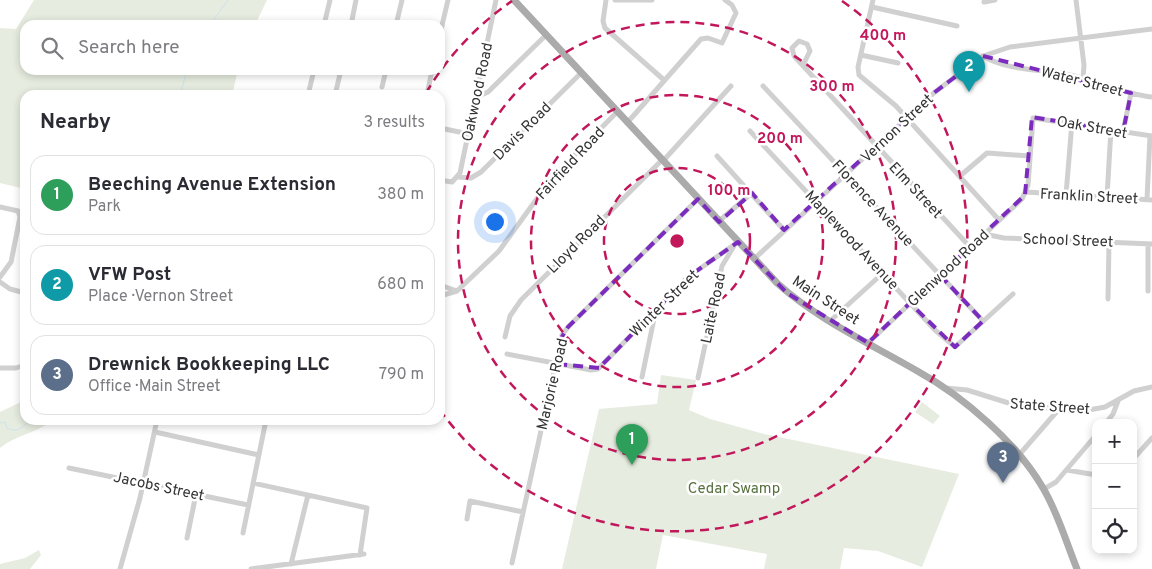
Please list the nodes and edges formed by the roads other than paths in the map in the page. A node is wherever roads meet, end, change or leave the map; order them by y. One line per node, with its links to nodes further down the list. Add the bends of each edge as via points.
1 (330, 0): 16 (street)
2 (356, 0): 17 (street)
3 (402, 0): 18 (street)
4 (448, 0): 19 (street)
5 (496, 0): 42 (street, Oakwood Road)
6 (514, 0): 22 (main road, Main Street)
7 (606, 0): 34 (street, via 605,28)
8 (615, 0): 9 (street)
9 (652, 0)
10 (725, 0): 34 (street, via 736,13 722,43 702,38)
11 (873, 0): 15 (street)
12 (995, 0): 14 (street)
13 (1076, 0): 23 (street)
14 (984, 2)
15 (872, 7): 20 (street); 24 (street)
16 (325, 20)
17 (352, 20)
18 (397, 20)
19 (443, 20)
20 (957, 26)
21 (1152, 29): 23 (street, Vernon Street)
22 (546, 35): 28 (main road, Main Street); 42 (street, via 488,92)
23 (1081, 38): 25 (street, Vernon Street, via 1003,48); 33 (street)
24 (861, 55): 26 (street); 45 (street, via 860,77 885,95)
25 (983, 56): 33 (street, Water Street); 45 (street, Vernon Street, via 955,75)
26 (898, 63)
27 (803, 65): 27 (street, Elm Street, via 810,50 800,41 792,51); 54 (street, Elm Street)
28 (581, 73): 44 (main road, Main Street); 60 (street, Davis Road, via 481,172 471,178)
29 (313, 75): 38 (street)
30 (340, 75): 39 (street)
31 (385, 75): 37 (street)
32 (431, 75): 40 (street)
33 (1083, 79): 41 (street, Water Street)
34 (664, 80): 46 (street)
35 (731, 86): 57 (street, Lloyd Road)
36 (763, 86): 58 (street, Florence Avenue)
37 (382, 87)
38 (309, 90)
39 (336, 90)
40 (428, 90)
41 (1131, 94): 43 (street, Water Street); 51 (street)
42 (477, 97): 52 (street, Oakwood Road)
43 (1152, 97)
44 (617, 112): 46 (main road, Main Street); 84 (street, Fairfield Road, via 552,178 499,250)
45 (907, 118): 54 (street, Vernon Street); 59 (street)
46 (627, 122): 57 (main road, Main Street)
47 (1072, 122): 49 (street, Oak Street); 56 (street, Oak Street, via 1033,118); 64 (street)
48 (445, 129): 52 (street)
49 (1111, 129): 51 (street, Oak Street); 65 (street)
50 (750, 131): 68 (street, Maplewood Avenue)
51 (1123, 132): 53 (street, Oak Street)
52 (469, 134): 60 (street, Oakwood Road)
53 (1151, 136): 67 (street)
54 (876, 146): 58 (street, Vernon Street); 77 (street, Elm Street)
55 (717, 156): 63 (street)
56 (1029, 156): 59 (street, via 987,153); 62 (street)
57 (662, 161): 66 (main road, Main Street); 94 (street, Lloyd Road, via 521,300 510,316)
58 (846, 174): 68 (street, Vernon Street); 80 (street, Florence Avenue)
59 (960, 176): 70 (street)
60 (458, 177): 61 (street, via 452,182)
61 (445, 181)
62 (1026, 192): 64 (street, Franklin Street); 70 (street, Glenwood Road)
63 (752, 193): 71 (street); 72 (street)
64 (1066, 195): 65 (street, Franklin Street)
65 (1107, 198): 67 (street, Franklin Street)
66 (698, 199): 71 (main road, Main Street); 97 (street, Marjorie Road, via 568,327 560,340)
67 (1150, 200)
68 (816, 202): 72 (street, Vernon Street); 79 (street, Maplewood Avenue)
69 (0, 207): 81 (street, via 19,212 20,218 11,262)
70 (999, 220): 73 (street, Glenwood Road)
71 (719, 222): 74 (main road, Main Street)
72 (784, 230): 78 (street, Vernon Street)
73 (984, 234): 75 (street, School Street, via 1004,238); 77 (street, Glenwood Road)
74 (738, 242): 78 (main road, Main Street); 91 (street, Winter Street, via 694,271); 101 (street, Laite Road, via 722,266)
75 (1109, 242): 76 (street, School Street); 89 (street)
76 (1150, 244): 85 (street)
77 (970, 247): 80 (street, Glenwood Road)
78 (754, 259): 92 (main road, Main Street, via 788,293)
79 (882, 273): 90 (street, Maplewood Avenue); 92 (street)
80 (940, 275): 90 (street, Glenwood Road); 93 (street, Florence Avenue)
81 (0, 277)
82 (0, 282): 86 (street)
83 (445, 287): 84 (street)
84 (457, 291): 88 (street, Fairfield Road)
85 (1148, 291)
86 (20, 292)
87 (1013, 294): 93 (street)
88 (445, 295)
89 (1108, 299)
90 (910, 303): 93 (street, Maplewood Avenue, via 955,347); 95 (street, Glenwood Road)
91 (656, 309): 97 (street, Winter Street, via 596,370); 100 (street)
92 (830, 321): 95 (main road, Main Street)
93 (983, 321)
94 (505, 337)
95 (868, 343): 103 (main road, Main Street)
96 (507, 354): 97 (street)
97 (556, 364): 124 (street, Marjorie Road)
98 (20, 367): 99 (street)
99 (0, 368)
100 (642, 376)
101 (698, 378)
102 (1152, 387): 104 (street, State Street, via 1140,389)
103 (944, 388): 105 (street, State Street, via 967,390 1009,404); 113 (main road, Main Street)
104 (1118, 401): 105 (street, State Street, via 1091,410); 106 (street)
105 (1060, 409): 113 (street)
106 (1109, 419)
107 (156, 425): 109 (street)
108 (265, 425): 112 (street)
109 (155, 432): 112 (street); 118 (street)
110 (1152, 438): 114 (street)
111 (1092, 440): 116 (street)
112 (259, 455): 119 (street)
113 (1019, 455): 120 (main road, Main Street)
114 (1137, 455)
115 (69, 468): 118 (street, Jacobs Street)
116 (1067, 470): 117 (street); 120 (street)
117 (1092, 474)
118 (144, 483): 121 (street, Jacobs Street); 130 (street)
119 (253, 483): 122 (street); 123 (street)
120 (1044, 490): 132 (main road, Main Street)
121 (196, 494): 123 (street, Jacobs Street); 127 (street)
122 (308, 495): 129 (street); 129 (street, via 367,508 362,554)
123 (248, 505): 126 (street)
124 (523, 512): 125 (street, via 470,501); 128 (street, Marjorie Road)
125 (467, 519)
126 (243, 533)
127 (187, 538)
128 (512, 563)
129 (291, 564): 131 (street)
130 (120, 569)
131 (251, 569)
132 (1077, 569)

